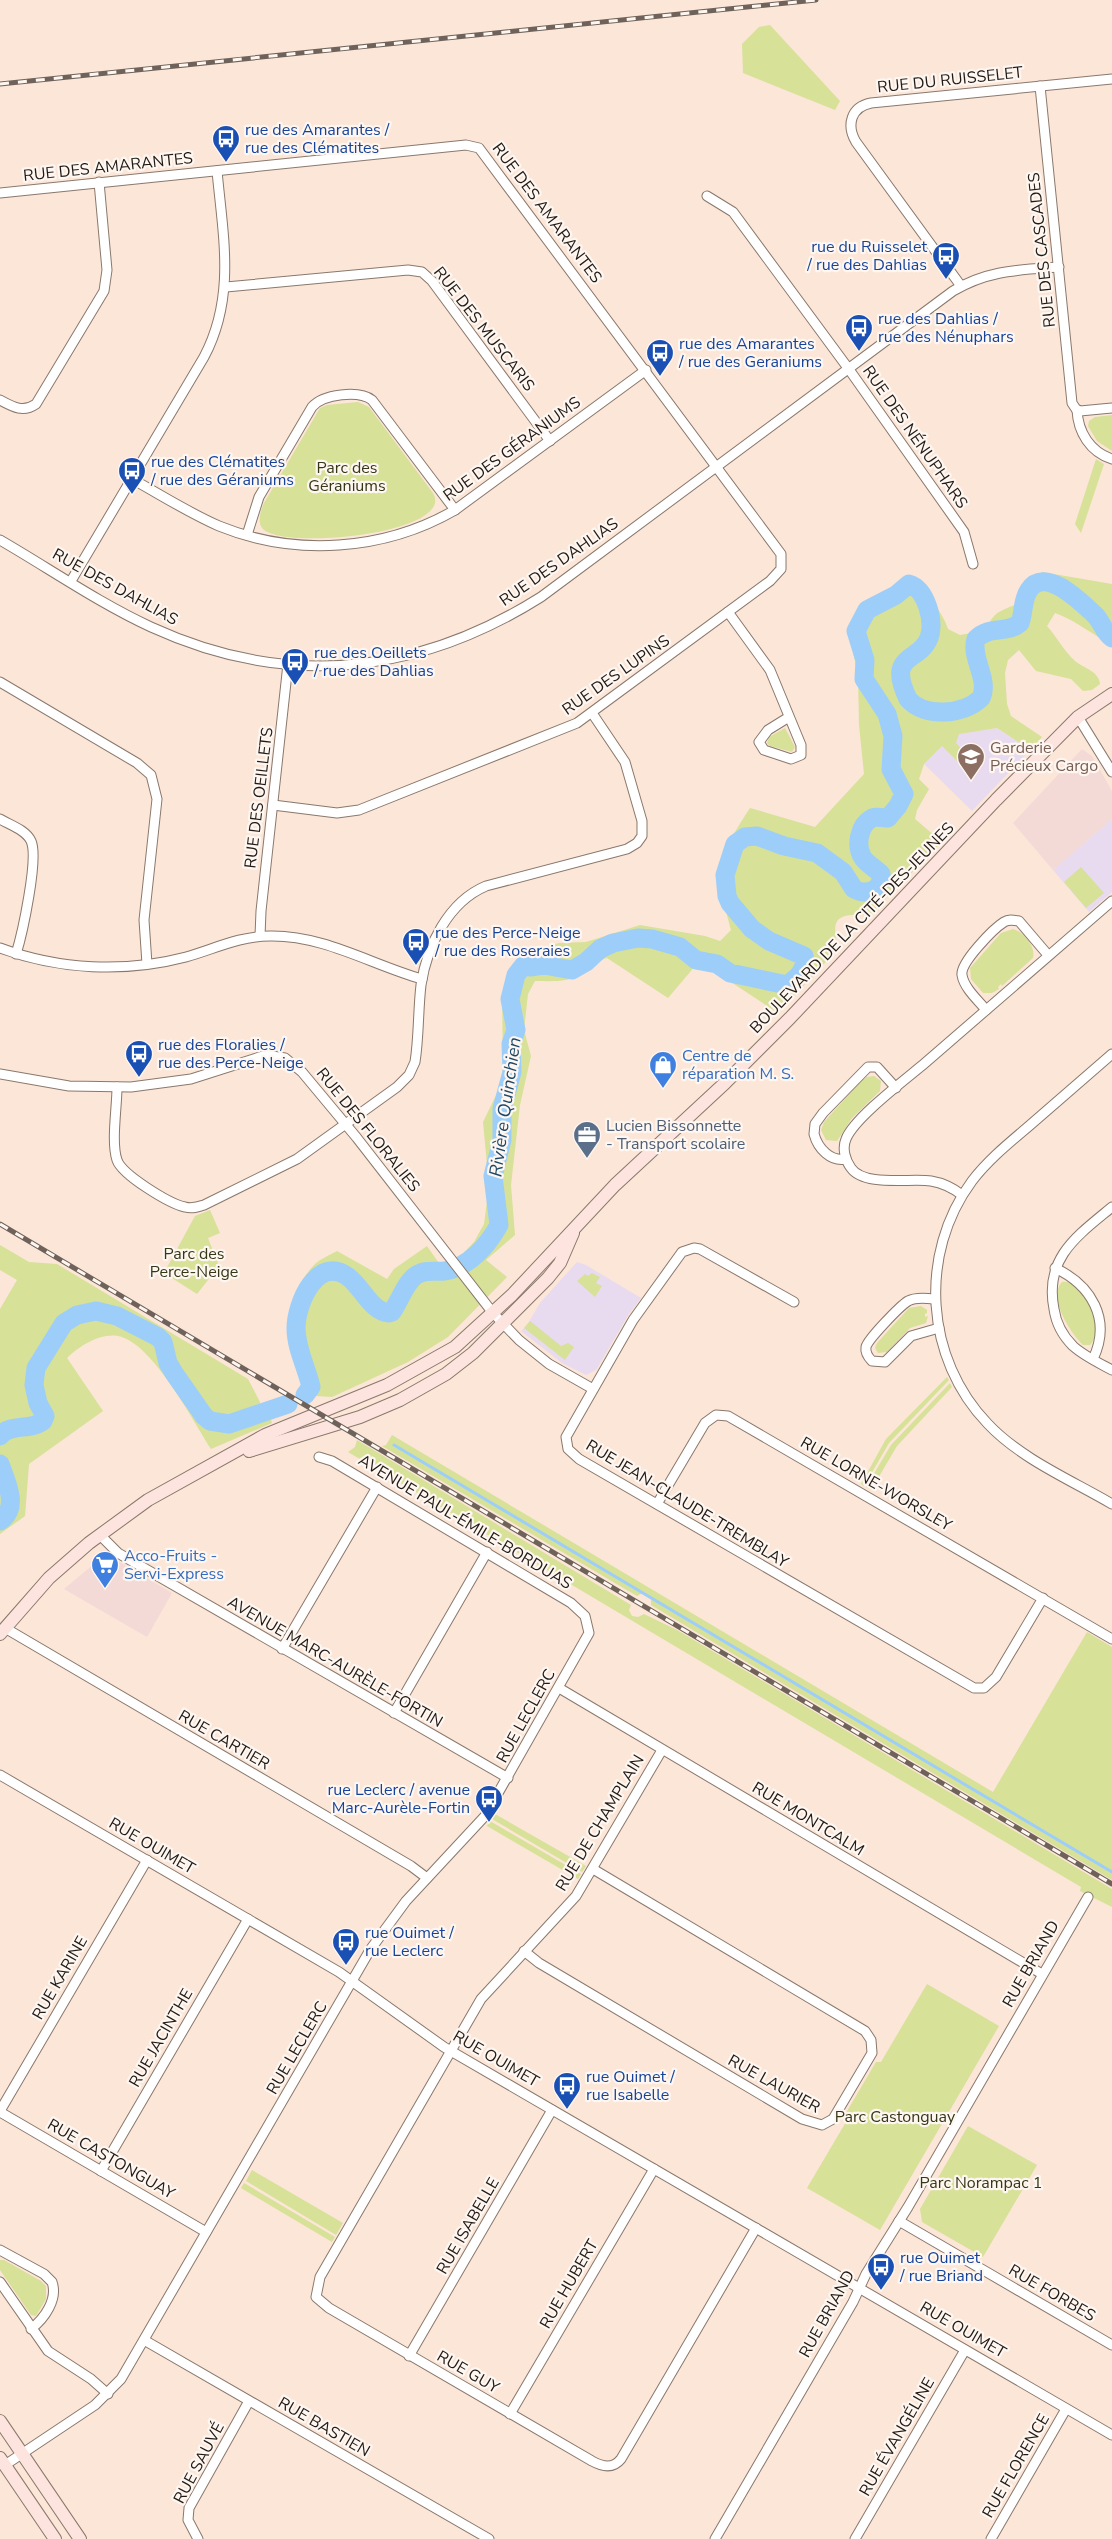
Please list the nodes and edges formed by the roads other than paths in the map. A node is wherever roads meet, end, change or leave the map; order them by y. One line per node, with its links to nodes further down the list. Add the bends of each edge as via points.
1 (1112, 79): 2 (street, RUE DU RUISSELET)
2 (1040, 86): 7 (street, RUE DES CASCADES); 8 (street, RUE DU RUISSELET, via 871,103 858,108 851,119 850,129 856,142)
3 (217, 171): 4 (street, RUE DES AMARANTES); 9 (street); 11 (street, RUE DES AMARANTES, via 466,145 479,148)
4 (99, 182): 5 (street, RUE DES AMARANTES); 12 (street, via 107,270 104,291 36,404 18,409)
5 (0, 193)
6 (707, 196): 10 (street, RUE DES NÉNUPHARS, via 733,212)
7 (1058, 267): 8 (street, RUE DES DAHLIAS, via 997,272); 14 (street, RUE DES CASCADES, via 1072,402)
8 (961, 286): 10 (street, RUE DES DAHLIAS)
9 (226, 287): 15 (street, RUE DES MUSCARIS, via 408,270 422,272 432,281); 18 (street, via 222,311 208,349)
10 (848, 368): 17 (street, RUE DES DAHLIAS); 22 (street, RUE DES NÉNUPHARS, via 964,532)
11 (646, 370): 15 (street, RUE DES GÉRANIUMS); 17 (street, RUE DES AMARANTES)
12 (0, 400)
13 (1112, 408): 14 (street)
14 (1077, 410): 16 (street, RUE DES CASCADES, via 1085,438 1095,450)
15 (550, 441): 19 (street, RUE DES GÉRANIUMS)
16 (1112, 459)
17 (717, 466): 24 (street, RUE DES LUPINS, via 782,559 776,577); 25 (street, RUE DES DAHLIAS, via 553,588 493,625 432,650 395,658 350,664)
18 (132, 479): 20 (street, RUE DES GÉRANIUMS, via 199,517); 23 (street)
19 (454, 510): 20 (street, RUE DES GÉRANIUMS, via 416,528 350,544 298,545); 20 (street, via 372,400 358,395 328,398 312,407 261,492)
20 (247, 536)
21 (0, 540): 23 (street, RUE DES DAHLIAS)
22 (974, 564)
23 (70, 581): 25 (street, RUE DES DAHLIAS, via 132,618 188,642 250,659)
24 (728, 612): 28 (street, RUE DES LUPINS); 29 (street, via 770,670)
25 (288, 664): 32 (street, RUE DES OEILLETS)
26 (0, 682): 39 (street, via 136,763 154,780 157,805 144,920)
27 (1112, 694): 30 (main road, BOULEVARD DE LA CITÉ-DES-JEUNES)
28 (592, 713): 32 (street, RUE DES LUPINS, via 560,731 359,810 337,813); 40 (street, via 628,770 643,825 640,840 627,849 547,868 477,890 461,902 442,924)
29 (790, 717): 29 (street, via 768,730 759,742 764,750 791,760 799,757 802,748)
30 (1078, 717): 31 (street); 50 (main road, BOULEVARD DE LA CITÉ-DES-JEUNES, via 790,1018 615,1185)
31 (1112, 772)
32 (273, 805): 35 (street, RUE DES OEILLETS)
33 (0, 819): 37 (street, via 24,833 33,847)
34 (1112, 901): 38 (street)
35 (260, 936): 39 (street, via 178,959); 40 (street, via 309,940)
36 (0, 948): 37 (street)
37 (16, 954): 39 (street, via 90,967)
38 (1048, 956): 41 (street); 41 (street, via 1019,921 1009,920 1001,924 962,968 965,983)
39 (147, 964)
40 (422, 979): 46 (street, via 416,1057 412,1070 397,1087)
41 (986, 1010): 45 (street)
42 (1112, 1054): 48 (street, via 994,1157)
43 (0, 1074): 44 (street, RUE DES FLORALIES, via 60,1085)
44 (117, 1087): 46 (street, RUE DES FLORALIES, via 182,1081 266,1055 278,1055 297,1066); 46 (street, via 116,1150 120,1166 171,1201 190,1208 204,1205 288,1163)
45 (896, 1088): 47 (street, via 851,1131 844,1144); 47 (street, via 877,1067 868,1067 818,1119 814,1129 817,1144 829,1156)
46 (346, 1124): 54 (street, RUE DES FLORALIES)
47 (846, 1159): 48 (street, via 855,1172 868,1178 931,1181)
48 (962, 1195): 52 (street, via 942,1244)
49 (1112, 1207): 51 (street, via 1073,1241)
50 (575, 1228): 54 (main road, BOULEVARD DE LA CITÉ-DES-JEUNES); 55 (main road, BOULEVARD DE LA CITÉ-DES-JEUNES, via 560,1264)
51 (1056, 1268): 57 (street, via 1052,1294 1057,1322 1074,1347); 57 (street, via 1082,1283 1097,1302 1102,1334)
52 (934, 1298): 56 (street); 56 (street, via 906,1302 871,1339 866,1347 867,1354 872,1361 885,1362 911,1336)
53 (794, 1302): 59 (street, RUE JEAN-CLAUDE-TREMBLAY, via 700,1248 687,1250 678,1257 633,1320)
54 (493, 1313): 55 (street, RUE DES FLORALIES); 61 (main road, BOULEVARD DE LA CITÉ-DES-JEUNES, via 455,1348 420,1369 265,1436)
55 (504, 1324): 59 (street, RUE DES FLORALIES, via 550,1364); 61 (main road, BOULEVARD DE LA CITÉ-DES-JEUNES, via 454,1368 394,1403)
56 (939, 1328): 64 (street, via 966,1398 988,1425 1018,1449)
57 (1093, 1359): 58 (street)
58 (1112, 1370)
59 (593, 1389): 63 (street, RUE JEAN-CLAUDE-TREMBLAY, via 566,1437 568,1449 579,1459)
60 (319, 1457): 62 (street, AVENUE PAUL-ÉMILE-BORDUAS, via 328,1458)
61 (209, 1466): 65 (main road, BOULEVARD DE LA CITÉ-DES-JEUNES, via 148,1500)
62 (377, 1487): 66 (street, AVENUE PAUL-ÉMILE-BORDUAS); 71 (street)
63 (657, 1504): 67 (street, RUE LORNE-WORSLEY, via 705,1423 716,1415 728,1416); 67 (street, RUE JEAN-CLAUDE-TREMBLAY, via 974,1688 984,1688 996,1677)
64 (1112, 1504)
65 (100, 1535): 69 (main road, BOULEVARD DE LA CITÉ-DES-JEUNES, via 49,1578); 71 (street, AVENUE MARC-AURÈLE-FORTIN, via 118,1553)
66 (487, 1552): 68 (street, AVENUE PAUL-ÉMILE-BORDUAS, via 571,1603 582,1611); 73 (street)
67 (1043, 1598): 70 (street, RUE LORNE-WORSLEY)
68 (588, 1622): 72 (street, RUE LECLERC, via 587,1639)
69 (2, 1631): 79 (street, RUE CARTIER)
70 (1112, 1639)
71 (282, 1649): 73 (street, AVENUE MARC-AURÈLE-FORTIN)
72 (558, 1688): 74 (street, RUE MONTCALM); 76 (street, RUE LECLERC)
73 (394, 1713): 76 (street, AVENUE MARC-AURÈLE-FORTIN)
74 (662, 1750): 78 (street, RUE DE CHAMPLAIN); 83 (street, RUE MONTCALM)
75 (0, 1776): 77 (street, RUE OUIMET)
76 (508, 1778): 79 (street, RUE LECLERC, via 482,1821)
77 (147, 1860): 81 (street, RUE OUIMET); 87 (street, RUE KARINE)
78 (593, 1869): 82 (street, RUE DE CHAMPLAIN, via 572,1901); 82 (street, RUE LAURIER, via 865,2031 871,2040 872,2053 833,2119 817,2125 802,2119 539,1964)
79 (427, 1878): 84 (street, RUE LECLERC, via 384,1929)
80 (1088, 1897): 83 (street, RUE BRIAND)
81 (248, 1919): 84 (street, RUE OUIMET); 89 (street, RUE JACINTHE)
82 (524, 1951): 85 (street, RUE DE CHAMPLAIN, via 481,1999)
83 (1042, 1974): 90 (street, RUE BRIAND)
84 (352, 1982): 85 (street, RUE OUIMET); 92 (street, RUE LECLERC)
85 (452, 2051): 86 (street, RUE OUIMET); 100 (street, RUE GUY, via 328,2262 316,2288 316,2297 322,2304)
86 (552, 2110): 88 (street, RUE OUIMET); 100 (street, RUE ISABELLE)
87 (0, 2112): 89 (street, RUE CASTONGUAY)
88 (654, 2169): 91 (street, RUE OUIMET); 104 (street, RUE HUBERT)
89 (101, 2171): 92 (street, RUE CASTONGUAY)
90 (899, 2222): 95 (street, RUE BRIAND); 98 (street, RUE FORBES)
91 (756, 2228): 95 (street, RUE OUIMET); 104 (street, RUE GUY, via 618,2463 598,2464)
92 (206, 2232): 97 (street, RUE LECLERC)
93 (0, 2250): 96 (street, via 44,2274 52,2282 53,2300)
94 (0, 2282): 96 (street)
95 (860, 2288): 99 (street, RUE OUIMET); 113 (street, RUE BRIAND)
96 (31, 2329): 101 (street, via 49,2352)
97 (144, 2340): 101 (street, RUE LECLERC); 102 (street, RUE BASTIEN)
98 (1112, 2345)
99 (965, 2350): 103 (street, RUE OUIMET); 114 (street, RUE ÉVANGÉLINE)
100 (409, 2356): 104 (street, RUE GUY)
101 (108, 2394): 107 (street, RUE LECLERC)
102 (249, 2401): 111 (street, RUE SAUVÉ, via 188,2512 189,2524); 112 (street, RUE BASTIEN)
103 (1066, 2409): 106 (street, RUE OUIMET); 115 (street, RUE FLORENCE)
104 (510, 2414)
105 (0, 2421): 107 (main road)
106 (1112, 2435)
107 (22, 2453): 108 (street, RUE LECLERC); 110 (main road)
108 (2, 2461): 109 (main road)
109 (54, 2539)
110 (80, 2539)
111 (198, 2539)
112 (490, 2539)
113 (715, 2539)
114 (854, 2539)
115 (990, 2539)

